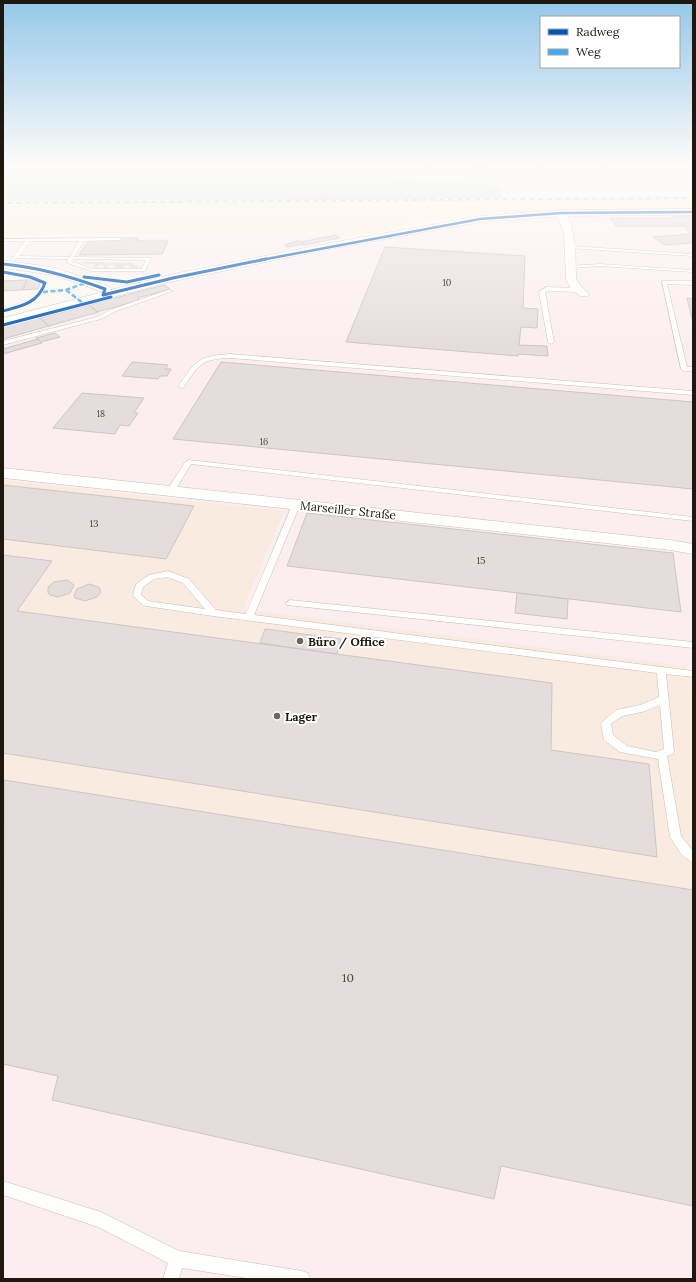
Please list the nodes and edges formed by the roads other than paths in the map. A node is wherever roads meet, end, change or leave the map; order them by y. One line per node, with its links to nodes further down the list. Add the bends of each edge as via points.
1 (448, 225): 17 (street)
2 (566, 225): 7 (street)
3 (119, 239): 6 (lane)
4 (3, 240): 5 (lane)
5 (29, 240): 6 (lane); 10 (lane)
6 (80, 240): 9 (lane, via 82,242)
7 (570, 247): 8 (lane); 11 (street)
8 (693, 255)
9 (71, 258): 9 (lane, via 126,258 149,258 144,270 92,270 69,262); 10 (lane)
10 (7, 264): 13 (street); 17 (street, via 56,272)
11 (570, 267): 12 (lane, via 600,265); 16 (street, via 571,279)
12 (693, 271)
13 (49, 277): 17 (street); 18 (street, via 56,286 56,291)
14 (693, 283): 23 (lane, via 664,282 684,369)
15 (170, 291): 22 (lane, via 99,318)
16 (582, 292): 21 (lane, via 546,289 542,292)
17 (99, 293): 18 (street); 20 (street)
18 (41, 305): 19 (street)
19 (3, 315)
20 (3, 322)
21 (552, 342)
22 (3, 343)
23 (693, 369)
24 (181, 387): 25 (lane, via 196,364 202,360 207,357 230,356)
25 (693, 393)
26 (3, 473): 27 (street, Marseiller Straße)
27 (170, 492): 28 (street, Marseiller Straße); 29 (lane, via 189,462)
28 (296, 505): 30 (street, Marseiller Straße); 33 (lane)
29 (693, 519)
30 (693, 549)
31 (290, 603): 34 (lane)
32 (213, 613): 32 (lane, via 146,603 137,596 139,586 152,577 168,574 186,581); 33 (lane)
33 (249, 617): 35 (lane)
34 (693, 645)
35 (661, 670): 36 (lane); 37 (lane)
36 (693, 674)
37 (664, 699): 38 (lane, via 669,751); 38 (lane, via 642,708 619,713 606,723 608,737 624,749 656,756)
38 (662, 754): 39 (lane, via 676,837)
39 (693, 858)
40 (3, 1188): 41 (lane, via 101,1220)
41 (177, 1259): 42 (lane); 43 (lane)
42 (171, 1279)
43 (302, 1279)

